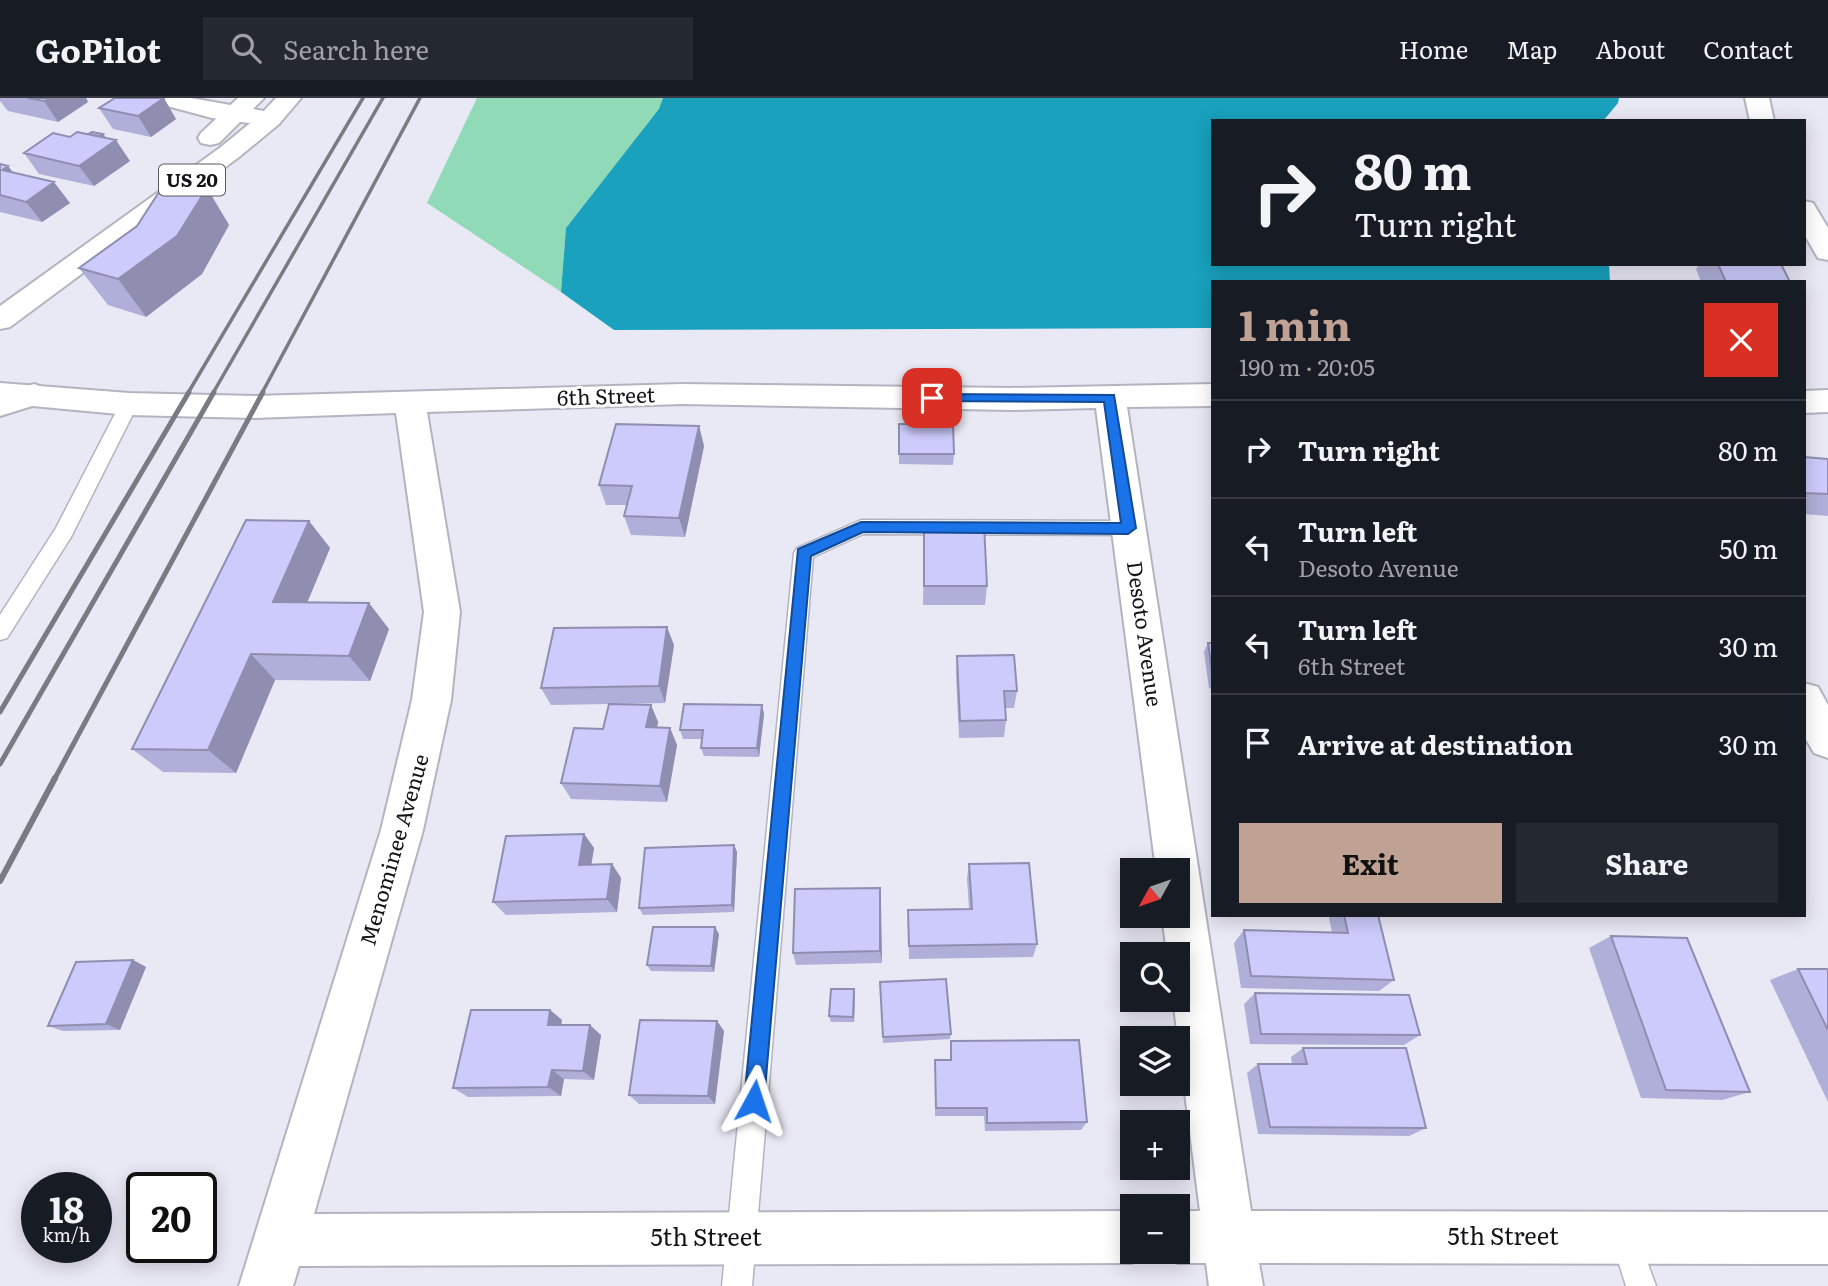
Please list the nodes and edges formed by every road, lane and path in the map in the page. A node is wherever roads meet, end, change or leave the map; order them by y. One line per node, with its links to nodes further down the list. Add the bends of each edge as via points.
1 (164, 98): 4 (main road, via 212,111)
2 (289, 98): 5 (main road, US 20)
3 (1757, 98): 6 (main road)
4 (244, 106): 5 (main road); 9 (main road, US 20, via 201,145)
5 (270, 119): 10 (main road, US 20)
6 (1762, 119)
7 (1806, 213): 8 (main road)
8 (1828, 252)
9 (0, 293)
10 (0, 320)
11 (0, 393): 12 (main road, 6th Street)
12 (34, 395): 18 (main road, 6th Street); 19 (main road)
13 (1211, 395): 14 (main road, 6th Street)
14 (1110, 398): 16 (main road, 6th Street, via 682,394); 20 (main road, Desoto Avenue)
15 (1828, 401): 17 (main road)
16 (410, 402): 18 (main road, 6th Street, via 320,407); 32 (main road, Menominee Avenue, via 442,612 426,740)
17 (1806, 402)
18 (129, 404): 21 (lane, via 64,532)
19 (0, 405)
20 (1128, 528): 24 (main road, Desoto Avenue); 31 (lane, via 861,527 804,552)
21 (0, 632)
22 (1806, 702): 23 (main road)
23 (1828, 741)
24 (1176, 858)
25 (1186, 928): 30 (main road, Desoto Avenue)
26 (1120, 1238): 31 (main road, 5th Street)
27 (1625, 1238): 28 (main road, 5th Street); 30 (main road, 5th Street); 33 (lane)
28 (1828, 1238)
29 (1190, 1242): 30 (main road, 5th Street)
30 (1233, 1261)
31 (739, 1262): 32 (main road, 5th Street)
32 (273, 1263)
33 (1641, 1286)

